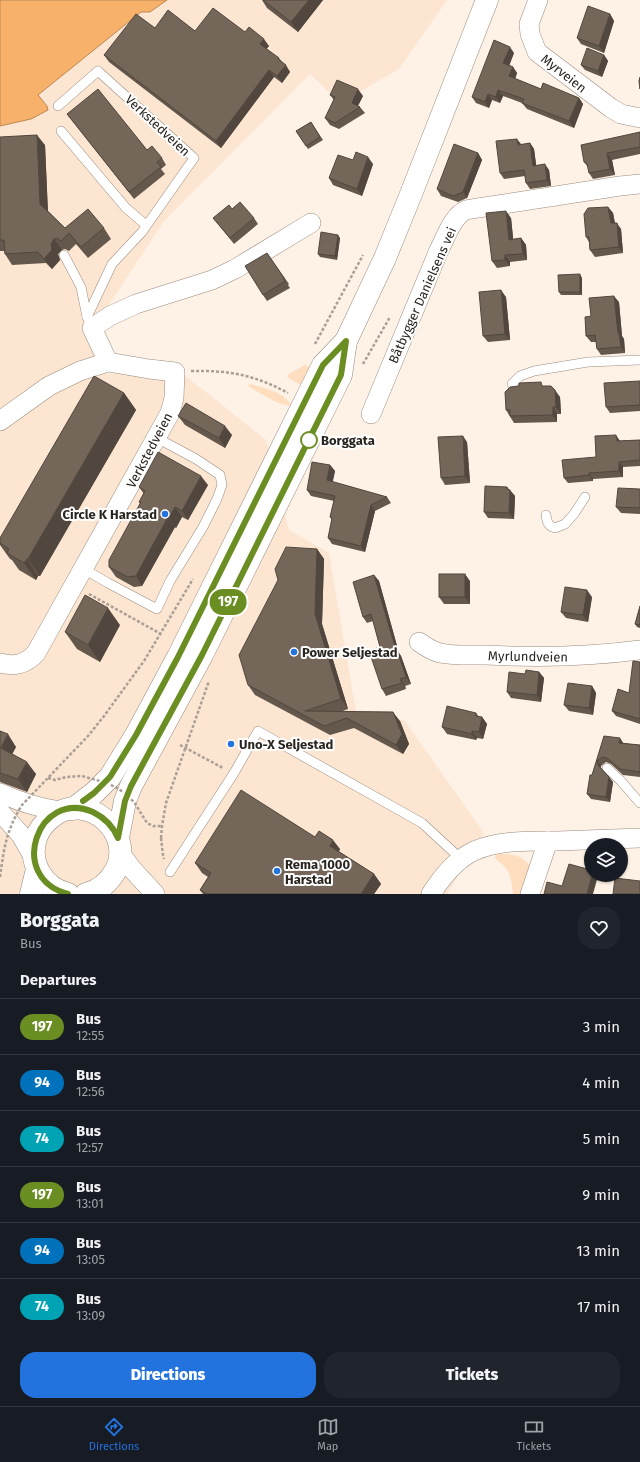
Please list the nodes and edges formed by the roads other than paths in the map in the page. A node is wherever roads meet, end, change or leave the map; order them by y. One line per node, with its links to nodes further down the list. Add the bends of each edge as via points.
1 (487, 0): 11 (highway, via 385,258)
2 (538, 0): 4 (street, Myrveien, via 529,24 537,52 611,108 621,114)
3 (58, 106): 8 (lane, Verkstedveien, via 98,71 194,158)
4 (640, 118)
5 (61, 131): 8 (lane, via 126,208)
6 (640, 184): 15 (street, Båtbygger Danielsens vei, via 465,210 452,224 440,250)
7 (312, 223): 10 (street, via 212,280 136,304)
8 (146, 225): 10 (lane, Verkstedveien, via 112,264)
9 (64, 256): 10 (lane, via 81,287)
10 (89, 323): 13 (street)
11 (346, 341): 27 (highway, via 323,365 178,657 126,753 110,777 94,793); 31 (highway, via 341,375 202,655 131,786 125,801)
12 (640, 360): 14 (lane, via 588,362 534,371 520,376)
13 (108, 362): 16 (street, via 80,371 49,386); 17 (street, Verkstedveien, via 175,372 174,398 170,413)
14 (512, 384)
15 (371, 414)
16 (0, 421)
17 (157, 438): 20 (street, Verkstedveien); 20 (lane, via 196,458 220,475 222,485 203,527 170,581 158,608)
18 (585, 498): 19 (lane, via 565,524 555,528 550,526)
19 (546, 514)
20 (84, 569): 23 (street, Verkstedveien, via 36,653 25,663)
21 (419, 642): 22 (street, Myrlundveien, via 428,649 441,653 517,657 558,657)
22 (640, 650)
23 (0, 663)
24 (607, 768): 26 (lane)
25 (0, 793): 27 (street, via 38,808)
26 (640, 803)
27 (67, 810): 31 (highway, via 88,810 100,815 110,824); 33 (highway, via 47,820 41,827 35,842)
28 (0, 812): 33 (street, via 21,835)
29 (640, 838): 30 (street)
30 (548, 841): 32 (street, via 505,843 473,851); 40 (street)
31 (119, 845): 37 (highway, via 117,868 109,881); 38 (street, via 132,869)
32 (461, 859): 34 (lane, via 422,823 258,731); 39 (street, via 450,868)
33 (36, 863): 35 (highway); 36 (highway, via 46,883 59,892)
34 (170, 872)
35 (30, 894)
36 (68, 894)
37 (92, 894)
38 (155, 894)
39 (431, 894)
40 (530, 894)

